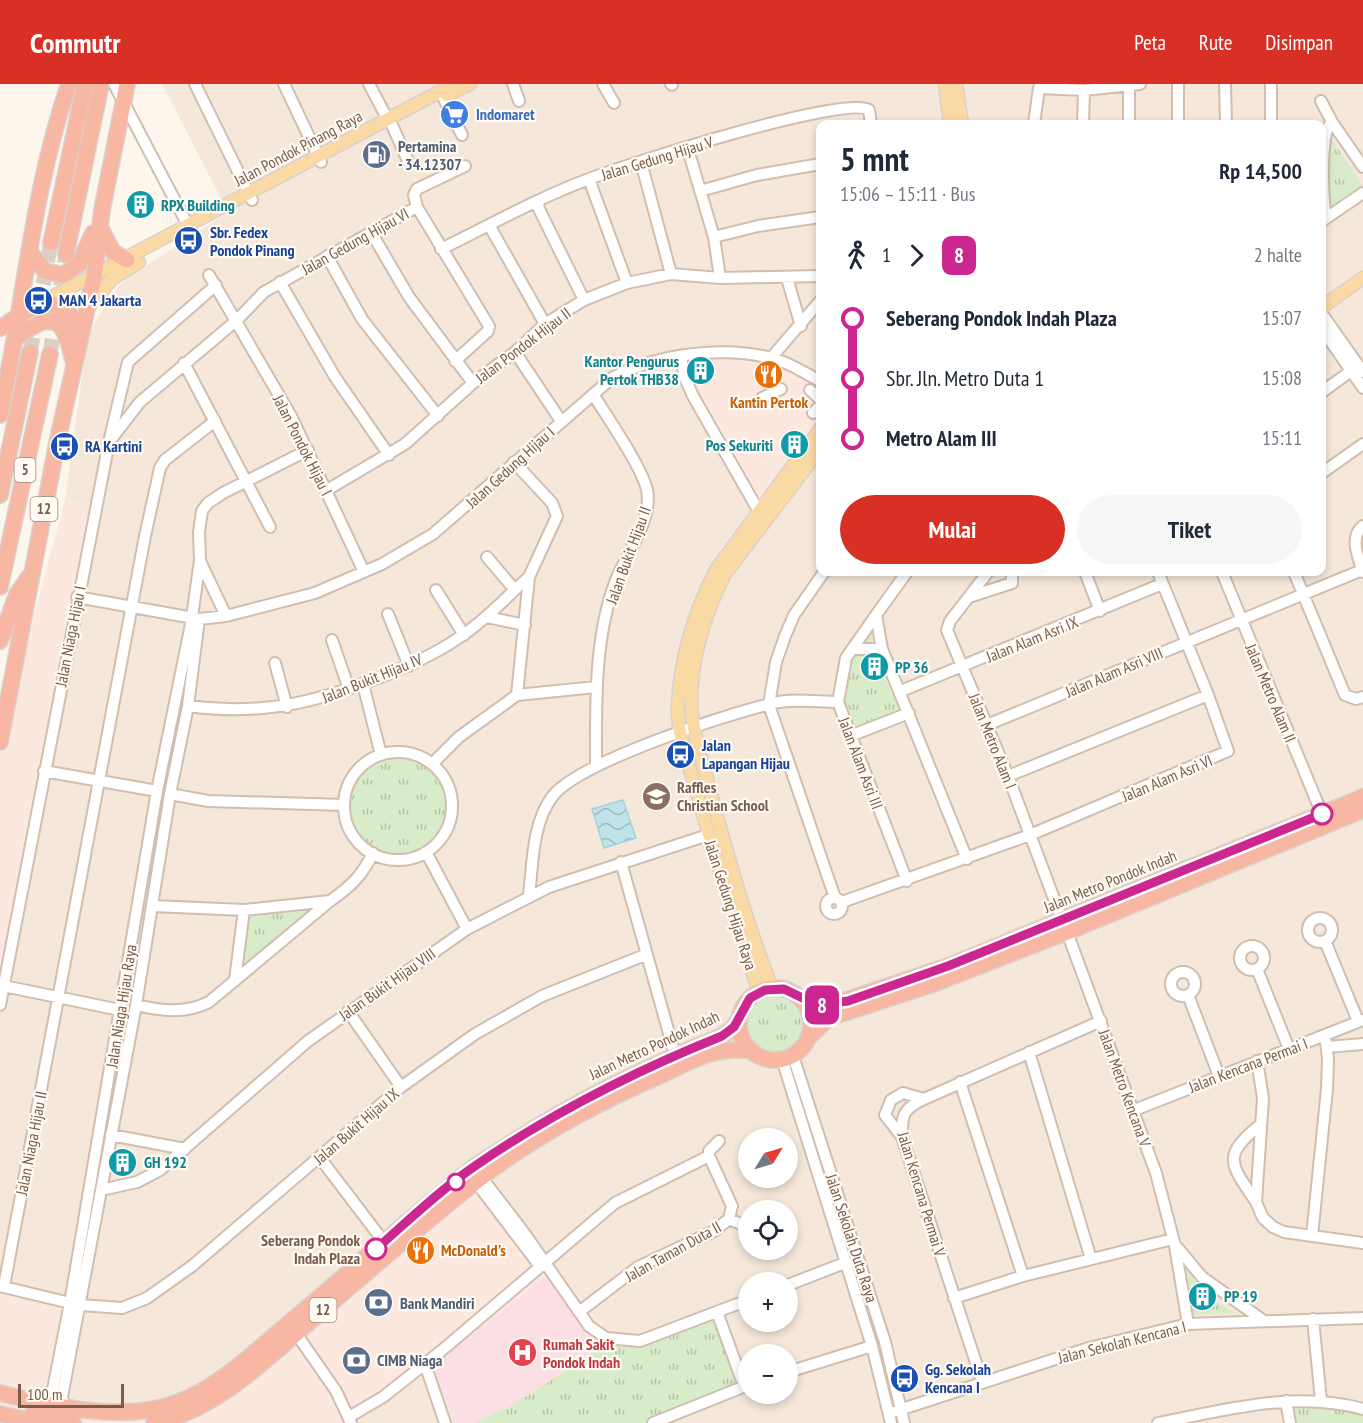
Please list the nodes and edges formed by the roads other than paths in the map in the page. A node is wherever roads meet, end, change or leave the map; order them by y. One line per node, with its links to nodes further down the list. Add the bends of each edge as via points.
1 (69, 84): 59 (highway, via 42,177)
2 (85, 84): 57 (highway)
3 (101, 84): 60 (highway)
4 (195, 84): 45 (street)
5 (284, 84): 36 (street)
6 (369, 84): 31 (street)
7 (470, 84): 16 (main road, Jalan Pondok Pinang Raya)
8 (513, 84): 19 (street)
9 (603, 84): 21 (street)
10 (1140, 84): 14 (street)
11 (1178, 84): 28 (street)
12 (1225, 84): 29 (street)
13 (1271, 84): 30 (street)
14 (1128, 86): 17 (street); 27 (street)
15 (951, 88): 23 (main road); 24 (main road)
16 (449, 89): 31 (main road, Jalan Pondok Pinang Raya); 34 (street)
17 (1084, 90): 25 (street, via 1039,88); 26 (street)
18 (121, 91): 48 (highway); 53 (street)
19 (519, 101)
20 (1321, 101): 32 (street)
21 (614, 103)
22 (870, 120): 35 (street, Jalan Gedung Hijau V, via 869,110 863,107 830,110)
23 (950, 120)
24 (961, 120)
25 (1035, 120)
26 (1083, 120)
27 (1129, 120)
28 (1178, 120)
29 (1226, 120)
30 (1271, 120)
31 (390, 122): 36 (main road, Jalan Pondok Pinang Raya); 37 (street)
32 (1332, 123): 33 (street); 41 (street)
33 (1326, 128)
34 (462, 135)
35 (692, 146): 38 (street, Jalan Gedung Hijau V); 43 (street, via 689,153)
36 (320, 160): 45 (main road, Jalan Pondok Pinang Raya)
37 (408, 161)
38 (641, 162): 42 (street, Jalan Gedung Hijau V); 63 (street)
39 (816, 165): 43 (street)
40 (465, 166): 47 (street, Jalan Gedung Hijau VI, via 417,189)
41 (1363, 167)
42 (589, 179): 46 (street, Jalan Gedung Hijau V); 70 (street)
43 (700, 191): 55 (street)
44 (1363, 193): 50 (street)
45 (251, 197): 53 (main road, Jalan Pondok Pinang Raya)
46 (539, 201): 51 (street, Jalan Gedung Hijau V); 71 (street, via 538,207)
47 (417, 207): 54 (street, Jalan Gedung Hijau VI); 58 (street)
48 (102, 210): 52 (highway); 59 (highway, via 84,256 68,274 57,276 45,271)
49 (816, 218): 55 (street)
50 (1326, 219)
51 (489, 225): 58 (street, Jalan Gedung Hijau V); 79 (street)
52 (100, 227): 62 (highway, via 113,252); 65 (highway)
53 (190, 230): 56 (main road, Jalan Pondok Pinang Raya)
54 (371, 232): 61 (street, Jalan Gedung Hijau VI); 90 (street, via 403,288)
55 (714, 237): 66 (street)
56 (170, 241): 62 (main road, Jalan Pondok Pinang Raya); 75 (main road, Jalan Pondok Pinang Raya, via 112,279)
57 (51, 243)
58 (441, 249): 90 (street, via 488,324 488,331)
59 (29, 251): 76 (highway)
60 (66, 254)
61 (327, 256): 69 (street, Jalan Gedung Hijau VI); 104 (street, via 362,319)
62 (127, 260): 65 (main road, Jalan Pondok Pinang Raya)
63 (671, 274): 66 (street, Jalan Pondok Hijau II); 70 (street, Jalan Pondok Hijau II)
64 (816, 276): 67 (street, Jalan Pondok Hijau II)
65 (94, 277): 73 (main road, Jalan Pondok Pinang Raya); 75 (highway, 12)
66 (720, 278): 67 (street, Jalan Pondok Hijau II)
67 (787, 278): 80 (street)
68 (1363, 278): 72 (main road)
69 (280, 282): 77 (street, Jalan Gedung Hijau VI, via 256,299); 112 (street, via 335,377)
70 (627, 283): 71 (street, Jalan Pondok Hijau II)
71 (584, 300): 79 (street, Jalan Pondok Hijau II)
72 (1326, 304)
73 (35, 306): 76 (highway, Jalan Pondok Pinang Raya); 84 (highway, via 57,306 69,313 77,325)
74 (816, 306): 80 (street)
75 (87, 308): 84 (highway, 12)
76 (19, 317): 81 (highway, Jalan Pondok Pinang Raya); 83 (highway)
77 (237, 320): 92 (street, Jalan Niaga Hijau I); 108 (street, Jalan Pondok Hijau I, via 212,280 132,356 124,373); 110 (street, Jalan Pondok Hijau I)
78 (1326, 320): 93 (street)
79 (545, 324): 86 (street, Jalan Pondok Hijau II)
80 (801, 326): 89 (street)
81 (0, 328)
82 (1326, 333): 93 (street)
83 (17, 337): 91 (highway, via 41,321 60,324); 103 (highway)
84 (79, 340): 91 (highway, 12)
85 (30, 352): 117 (highway, 5)
86 (515, 352): 95 (street, Jalan Pondok Hijau II); 106 (street)
87 (50, 354): 136 (highway, 5)
88 (681, 357): 89 (street, Jalan Gedung Hijau I, via 728,353); 100 (street, Jalan Gedung Hijau I, via 628,370); 118 (street, via 693,396)
89 (771, 358): 94 (street, Jalan Gedung Hijau I)
90 (455, 361): 95 (street)
91 (74, 362): 125 (highway, 12)
92 (184, 363): 105 (street); 108 (street, Jalan Niaga Hijau I, via 140,402)
93 (1359, 368): 97 (street); 98 (street)
94 (816, 379)
95 (472, 383): 104 (street, Jalan Pondok Hijau II)
96 (781, 388): 102 (street)
97 (1363, 388)
98 (1326, 389)
99 (810, 390): 101 (street)
100 (593, 394): 106 (street, Jalan Gedung Hijau I); 161 (street, Jalan Bukit Hijau II, via 641,476 648,498 646,514 611,598)
101 (816, 395)
102 (762, 398)
103 (0, 415)
104 (438, 416): 112 (street, Jalan Pondok Hijau II)
105 (215, 421): 115 (street); 142 (street, Jalan Niaga Hijau II, via 171,453 160,468)
106 (561, 421): 113 (street, Jalan Gedung Hijau I)
107 (816, 434): 118 (main road, Jalan Gedung Hijau Raya)
108 (109, 442): 141 (street, Jalan Niaga Hijau I)
109 (1363, 444): 114 (street)
110 (308, 450): 115 (street); 116 (street, Jalan Pondok Hijau I)
111 (816, 454): 173 (main road, Jalan Gedung Hijau Raya, via 725,574 713,597 693,679)
112 (389, 455): 116 (street, Jalan Pondok Hijau II)
113 (514, 462): 124 (street, Jalan Gedung Hijau I, via 433,534); 134 (street, via 552,503 557,516)
114 (1326, 470)
115 (247, 479): 120 (street); 122 (street, via 204,507 199,532)
116 (327, 490): 124 (street, Jalan Pondok Hijau I)
117 (0, 495)
118 (758, 510): 174 (main road, Jalan Gedung Hijau Raya, via 704,594 681,682)
119 (1363, 526): 123 (street, via 1354,540)
120 (270, 527)
121 (487, 557): 138 (street)
122 (200, 560): 144 (street); 147 (street)
123 (1363, 571): 139 (street, Jalan Alam Asri VIII)
124 (364, 572): 147 (street, Jalan Gedung Hijau I, via 315,593)
125 (31, 575): 153 (highway, via 17,594); 176 (highway, 12)
126 (821, 576): 168 (street, via 794,615 785,636)
127 (904, 576): 146 (street, Jalan Alam Asri III)
128 (985, 576): 140 (street, Jalan Metro Alam I)
129 (1012, 576): 140 (street, via 1012,583)
130 (1087, 576): 143 (street)
131 (1159, 576): 135 (street, Jalan Alam Asri VI)
132 (1224, 576): 149 (street, Jalan Metro Alam II)
133 (1296, 576): 139 (street)
134 (529, 577): 138 (street, Jalan Bukit Hijau IV); 150 (street)
135 (1162, 584): 143 (street, Jalan Alam Asri IX); 154 (street, Jalan Alam Asri VI)
136 (0, 587)
137 (436, 590): 151 (street)
138 (514, 590): 148 (street, Jalan Bukit Hijau IV)
139 (1303, 595): 149 (street, Jalan Alam Asri VIII); 166 (street, via 1345,695)
140 (972, 596): 159 (street, Jalan Metro Alam I, via 948,626)
141 (77, 597): 142 (street, Jalan Gedung Hijau I); 182 (street, Jalan Niaga Hijau I)
142 (132, 607): 144 (street, Jalan Gedung Hijau I); 184 (street, Jalan Niaga Hijau II)
143 (1100, 611): 159 (street, Jalan Alam Asri IX)
144 (195, 614): 147 (street, Jalan Gedung Hijau I); 169 (street, Jalan Niaga Hijau Raya, via 195,655); 177 (street, Jalan Niaga Hijau Raya)
145 (388, 614): 158 (street)
146 (876, 615): 155 (street, Jalan Alam Asri III); 156 (street)
147 (226, 616)
148 (487, 617): 150 (street); 151 (street, Jalan Bukit Hijau IV)
149 (1241, 621): 154 (street, Jalan Alam Asri VIII); 190 (street, Jalan Metro Alam II)
150 (525, 625): 164 (street)
151 (464, 635): 158 (street, Jalan Bukit Hijau IV)
152 (332, 640): 162 (street)
153 (0, 641)
154 (1186, 642): 165 (street, Jalan Alam Asri VI); 172 (street, Jalan Alam Asri VIII)
155 (852, 649): 156 (street); 167 (street, Jalan Alam Asri III, via 842,672)
156 (882, 649): 163 (street)
157 (275, 663): 170 (street)
158 (409, 666): 160 (street, Jalan Bukit Hijau IV)
159 (962, 668): 163 (street, Jalan Alam Asri IX); 172 (street, Jalan Metro Alam I)
160 (363, 684): 162 (street, Jalan Bukit Hijau IV); 179 (street)
161 (596, 687): 164 (street); 181 (street, Jalan Bukit Hijau II)
162 (349, 689): 170 (street, Jalan Bukit Hijau IV)
163 (901, 691): 171 (street)
164 (517, 695): 180 (street, via 459,736)
165 (1208, 695): 183 (street); 192 (street, Jalan Alam Asri VI, via 1228,748 1225,754)
166 (1363, 697)
167 (838, 702): 168 (street); 175 (street, Jalan Alam Asri III)
168 (768, 705): 173 (street); 197 (street, Jalan Alam Asri VI, via 839,900)
169 (188, 706): 170 (street, Jalan Bukit Hijau IV, via 231,711); 178 (street, Jalan Niaga Hijau Raya)
170 (287, 707)
171 (909, 713): 175 (street); 195 (street)
172 (987, 725): 183 (street, Jalan Metro Alam I)
173 (694, 729): 174 (street); 207 (main road, Jalan Gedung Hijau Raya)
174 (680, 734): 181 (street); 191 (main road, Jalan Gedung Hijau Raya)
175 (850, 736): 197 (street, Jalan Alam Asri III)
176 (0, 742)
177 (165, 749): 178 (street); 185 (street, Jalan Niaga Hijau Raya)
178 (178, 752): 186 (street, Jalan Niaga Hijau Raya)
179 (381, 754): 180 (street, via 402,752); 188 (street, via 354,774)
180 (432, 764): 193 (street, via 448,784 452,810 444,834)
181 (596, 765): 198 (street, via 563,785 550,800 536,837)
182 (44, 771): 184 (street); 209 (street, Jalan Niaga Hijau I)
183 (1008, 776): 192 (street, Jalan Metro Alam I)
184 (100, 780): 185 (street); 212 (street, Jalan Niaga Hijau II)
185 (157, 791): 216 (street, Jalan Niaga Hijau Raya)
186 (170, 794): 188 (street, via 208,801); 200 (street, Jalan Niaga Hijau Raya)
187 (1363, 797): 190 (highway, Jalan Metro Pondok Indah)
188 (344, 805): 194 (street, via 355,838)
189 (1363, 810): 202 (highway, Jalan Metro Pondok Indah)
190 (1322, 814): 202 (highway, Jalan Metro Pondok Indah)
191 (708, 835): 196 (street, Jalan Bukit Hijau VIII); 207 (main road, Jalan Gedung Hijau Raya)
192 (1030, 835): 195 (street, Jalan Alam Asri VI); 202 (street, Jalan Metro Alam I)
193 (426, 852): 194 (street, via 399,860); 203 (street)
194 (373, 853): 199 (street, via 364,873)
195 (967, 859): 197 (street, Jalan Alam Asri VI)
196 (621, 862): 198 (street, Jalan Bukit Hijau VIII); 205 (street)
197 (906, 881)
198 (529, 895): 203 (street, Jalan Bukit Hijau VIII)
199 (330, 901): 201 (street); 208 (street)
200 (153, 906): 201 (street); 215 (street, Jalan Niaga Hijau Raya)
201 (244, 910): 208 (street)
202 (1064, 926): 213 (highway, Jalan Metro Pondok Indah, via 848,1001 817,1005); 219 (street, Jalan Metro Kencana V); 222 (highway, Jalan Metro Pondok Indah, via 933,984 829,1018)
203 (467, 929): 217 (street, Jalan Bukit Hijau VIII)
204 (1325, 941): 220 (street)
205 (645, 955): 228 (street); 236 (street, Jalan Bukit Hijau IX, via 542,996 498,1020)
206 (1257, 969): 225 (street)
207 (760, 974): 210 (main road, Jalan Gedung Hijau Raya)
208 (235, 980): 215 (street, via 209,1002 188,1011)
209 (4, 986): 212 (street); 214 (street, Jalan Niaga Hijau I)
210 (765, 990): 213 (highway, via 790,992); 218 (highway, 12, via 747,1002)
211 (1188, 995): 232 (street)
212 (58, 999): 216 (street); 260 (street, Jalan Niaga Hijau II)
213 (801, 999): 222 (highway, via 810,1016)
214 (0, 1005)
215 (136, 1005): 234 (street, Jalan Niaga Hijau Raya)
216 (120, 1010): 233 (street, Jalan Niaga Hijau Raya)
217 (348, 1011): 236 (street); 243 (street, Jalan Bukit Hijau VIII)
218 (740, 1017): 226 (highway, via 743,1038); 228 (highway, Jalan Metro Pondok Indah / 12, via 722,1036)
219 (1101, 1021): 227 (street, Jalan Kencana Permai V); 238 (street, Jalan Metro Kencana V)
220 (1361, 1021): 221 (street, Jalan Kencana Permai I)
221 (1324, 1035): 224 (street); 225 (street, Jalan Kencana Permai I)
222 (809, 1037): 229 (highway, via 803,1048)
223 (1363, 1044): 224 (street)
224 (1327, 1047): 251 (street, via 1327,1089)
225 (1289, 1049): 230 (street, Jalan Kencana Permai I)
226 (752, 1051): 229 (highway, 12, via 769,1059); 246 (highway, Jalan Metro Pondok Indah / 12, via 722,1049 632,1089)
227 (1029, 1052): 235 (street, Jalan Kencana Permai V); 255 (street)
228 (675, 1055): 246 (highway, Jalan Metro Pondok Indah / 12, via 567,1108)
229 (787, 1057): 231 (street, Jalan Sekolah Duta Raya)
230 (1257, 1061): 232 (street, Jalan Kencana Permai I); 239 (street, via 1263,1098)
231 (794, 1076): 256 (street, Jalan Sekolah Duta Raya); 282 (street, Jalan Sekolah Duta Raya, via 885,1342)
232 (1220, 1076): 238 (street, Jalan Kencana Permai I)
233 (109, 1080): 234 (street); 262 (street, Jalan Niaga Hijau Raya)
234 (121, 1082): 240 (street, Jalan Niaga Hijau Raya)
235 (960, 1082): 237 (street, Jalan Kencana Permai V); 258 (street)
236 (401, 1088): 245 (street, Jalan Bukit Hijau IX)
237 (924, 1099): 241 (street, Jalan Kencana Permai V, via 905,1110); 241 (street, via 903,1093 891,1100 885,1115)
238 (1132, 1111): 253 (street, Jalan Metro Kencana V, via 1156,1173)
239 (1261, 1124): 248 (street); 248 (street, via 1233,1152 1235,1167)
240 (111, 1135): 243 (street); 247 (street, Jalan Niaga Hijau Raya)
241 (902, 1137): 261 (street, Jalan Kencana Permai V)
242 (719, 1141): 244 (street)
243 (185, 1149): 247 (street, Jalan Bukit Hijau VIII, via 138,1182)
244 (709, 1156): 249 (street, Jalan Taman Duta II, via 732,1206); 257 (street, via 615,1203)
245 (320, 1158): 252 (street); 262 (street, Jalan Bukit Hijau IX, via 192,1266 147,1298 122,1308)
246 (475, 1174): 252 (highway, Jalan Metro Pondok Indah / 12); 257 (street); 270 (highway, Jalan Metro Pondok Indah / 12)
247 (101, 1190): 262 (street, Jalan Niaga Hijau Raya)
248 (1256, 1202): 251 (street, via 1263,1218 1273,1227)
249 (729, 1219): 250 (street); 264 (street, Jalan Taman Duta II, via 714,1232 638,1267)
250 (738, 1223)
251 (1312, 1236): 254 (street)
252 (384, 1242): 270 (highway, Jalan Metro Pondok Indah / 12)
253 (1174, 1243): 255 (street); 268 (street, Jalan Metro Kencana V, via 1202,1277); 269 (street, Jalan Metro Kencana V)
254 (1363, 1243)
255 (1091, 1259): 258 (street)
256 (847, 1262): 259 (street); 271 (street, Jalan Sekolah Duta Raya)
257 (543, 1265): 264 (street); 272 (street)
258 (1023, 1276): 261 (street)
259 (798, 1281)
260 (2, 1286): 262 (street)
261 (954, 1298): 275 (street, Jalan Kencana Permai V)
262 (76, 1304): 278 (street, Jalan Niaga Hijau Raya)
263 (738, 1304): 265 (street)
264 (579, 1312): 265 (street, via 595,1332 606,1338 637,1341)
265 (717, 1312): 273 (street)
266 (1363, 1318): 267 (street, Jalan Sekolah Kencana I)
267 (1313, 1319): 268 (street, Jalan Sekolah Kencana I); 280 (street)
268 (1264, 1321): 269 (street, Jalan Sekolah Kencana I)
269 (1188, 1324): 275 (street, Jalan Sekolah Kencana I, via 1089,1347)
270 (292, 1328): 278 (highway, Jalan Metro Pondok Indah / 12, via 178,1403 122,1412); 285 (street, via 336,1391); 289 (highway, Jalan Metro Pondok Indah / 12, via 217,1397 181,1416)
271 (872, 1346): 274 (street); 286 (street, Jalan Sekolah Duta Raya)
272 (425, 1364): 285 (street, via 392,1388 382,1390); 290 (street)
273 (738, 1365)
274 (798, 1369)
275 (982, 1381): 282 (street, Jalan Sekolah Kencana I)
276 (738, 1388): 291 (street)
277 (0, 1394): 278 (highway, Jalan Metro Pondok Indah / 12)
278 (57, 1401)
279 (1286, 1401): 280 (street); 293 (street); 294 (street)
280 (1321, 1401): 283 (street)
281 (0, 1404): 288 (highway)
282 (902, 1408): 286 (street, Jalan Sekolah Kencana I); 292 (street, Jalan Sekolah Duta Raya)
283 (1363, 1409)
284 (0, 1414): 287 (highway)
285 (349, 1417)
286 (890, 1418)
287 (41, 1423)
288 (74, 1423)
289 (154, 1423)
290 (445, 1423)
291 (653, 1423)
292 (904, 1423)
293 (1158, 1423)
294 (1290, 1423)

